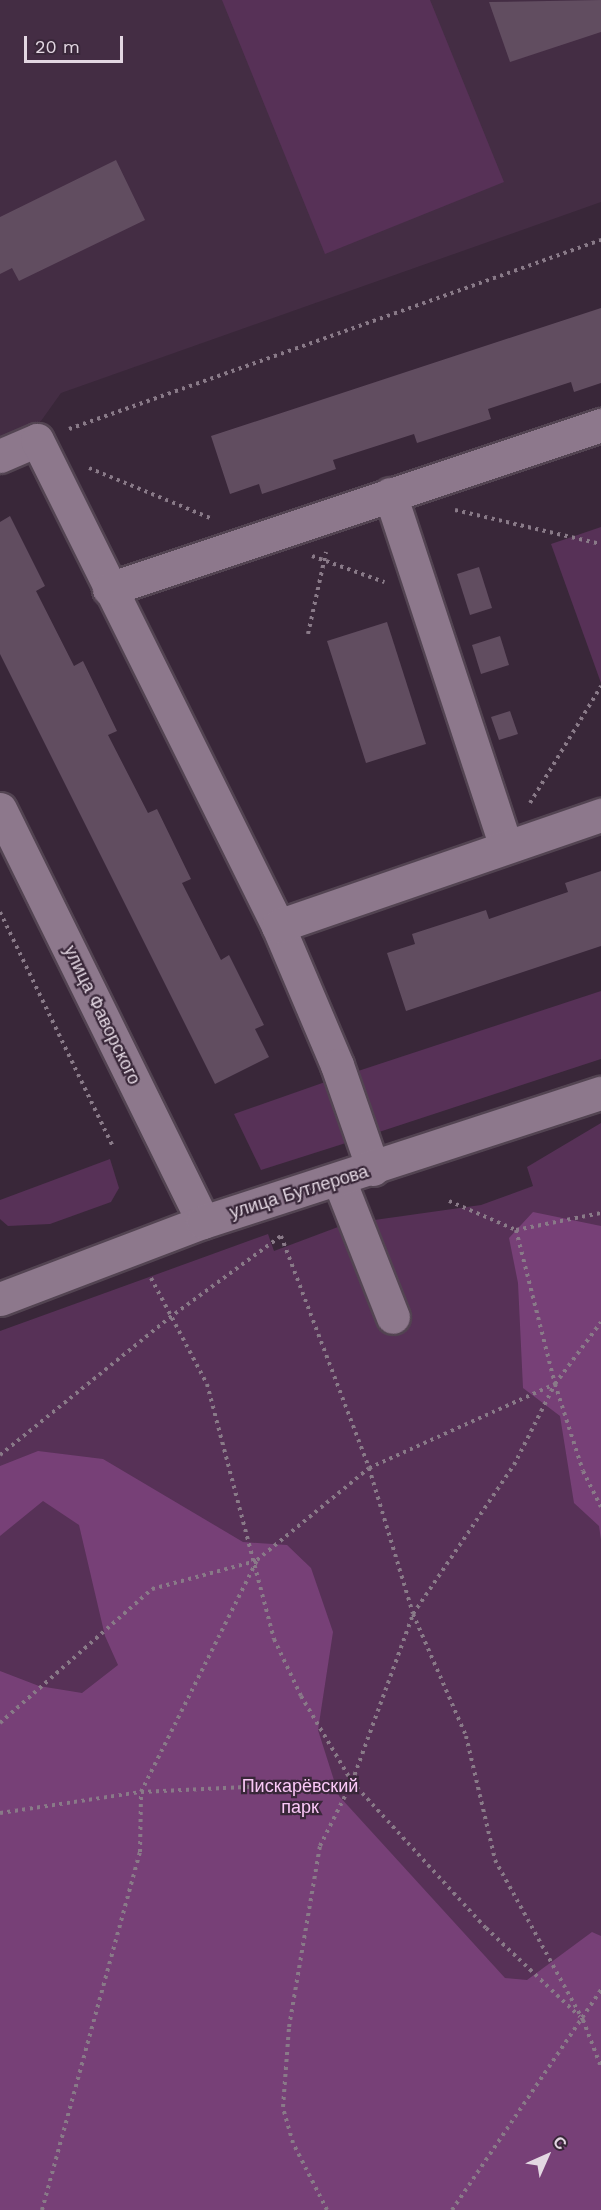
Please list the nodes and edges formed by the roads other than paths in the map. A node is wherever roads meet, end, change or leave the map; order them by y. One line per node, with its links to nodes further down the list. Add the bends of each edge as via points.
1 (601, 425): 3 (street)
2 (0, 456): 4 (street, via 37,440)
3 (390, 494): 4 (street); 7 (street)
4 (109, 589): 8 (street)
5 (0, 809): 12 (street, улица Фаворского)
6 (601, 815): 7 (street)
7 (506, 846): 8 (street)
8 (278, 926): 10 (street, via 337,1065)
9 (601, 1093): 10 (street, улица Бутлерова)
10 (373, 1169): 11 (street, улица Бутлерова)
11 (339, 1179): 12 (street, улица Бутлерова); 14 (street)
12 (203, 1222): 13 (street, улица Бутлерова)
13 (0, 1299)
14 (393, 1317)

